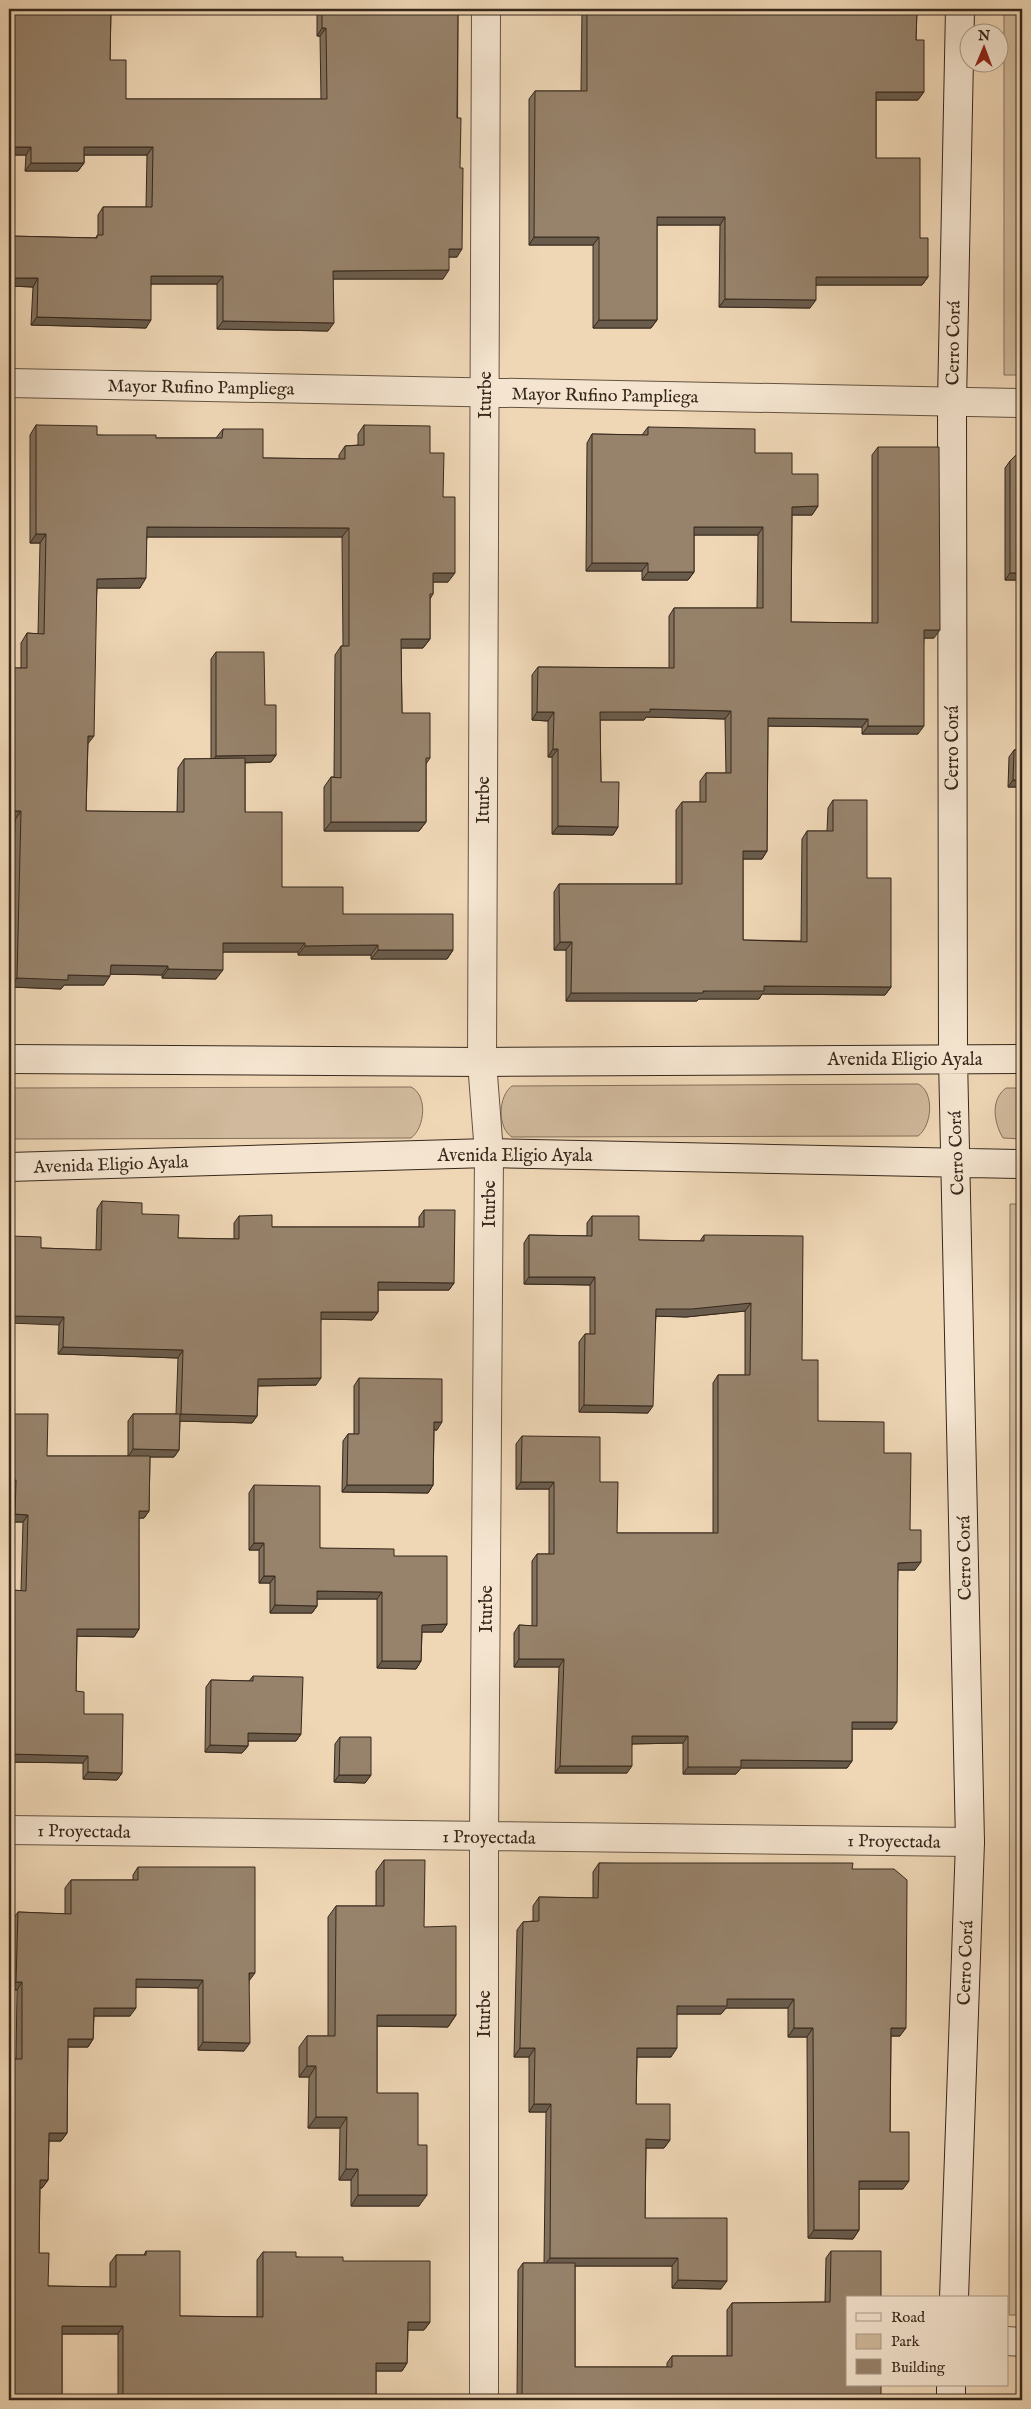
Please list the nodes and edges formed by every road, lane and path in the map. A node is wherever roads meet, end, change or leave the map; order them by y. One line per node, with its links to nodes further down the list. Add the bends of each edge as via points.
1 (486, 9): 4 (street, Iturbe)
2 (960, 9): 5 (street, Cerro Corá)
3 (9, 384): 4 (street, Mayor Rufino Pampliega)
4 (485, 393): 5 (street, Mayor Rufino Pampliega); 10 (street, Iturbe)
5 (952, 402): 6 (street, Mayor Rufino Pampliega); 7 (street, Cerro Corá)
6 (1022, 403)
7 (953, 1058): 9 (street, Avenida Eligio Ayala); 10 (street, Avenida Eligio Ayala); 12 (street, Cerro Corá)
8 (9, 1059): 10 (street, Avenida Eligio Ayala)
9 (1022, 1059)
10 (482, 1062): 11 (street, Iturbe)
11 (489, 1153): 12 (street, Avenida Eligio Ayala); 14 (street, Avenida Eligio Ayala); 16 (street, Iturbe)
12 (957, 1164): 13 (street, Avenida Eligio Ayala); 17 (street, Cerro Corá)
13 (1022, 1164)
14 (9, 1167)
15 (9, 1830): 16 (street, 1 Proyectada)
16 (484, 1837): 17 (street, 1 Proyectada); 22 (street, Iturbe)
17 (970, 1842): 18 (street, Cerro Corá)
18 (954, 2296)
19 (1008, 2342): 20 (street)
20 (1022, 2342)
21 (951, 2386): 23 (street)
22 (484, 2400)
23 (951, 2400)

